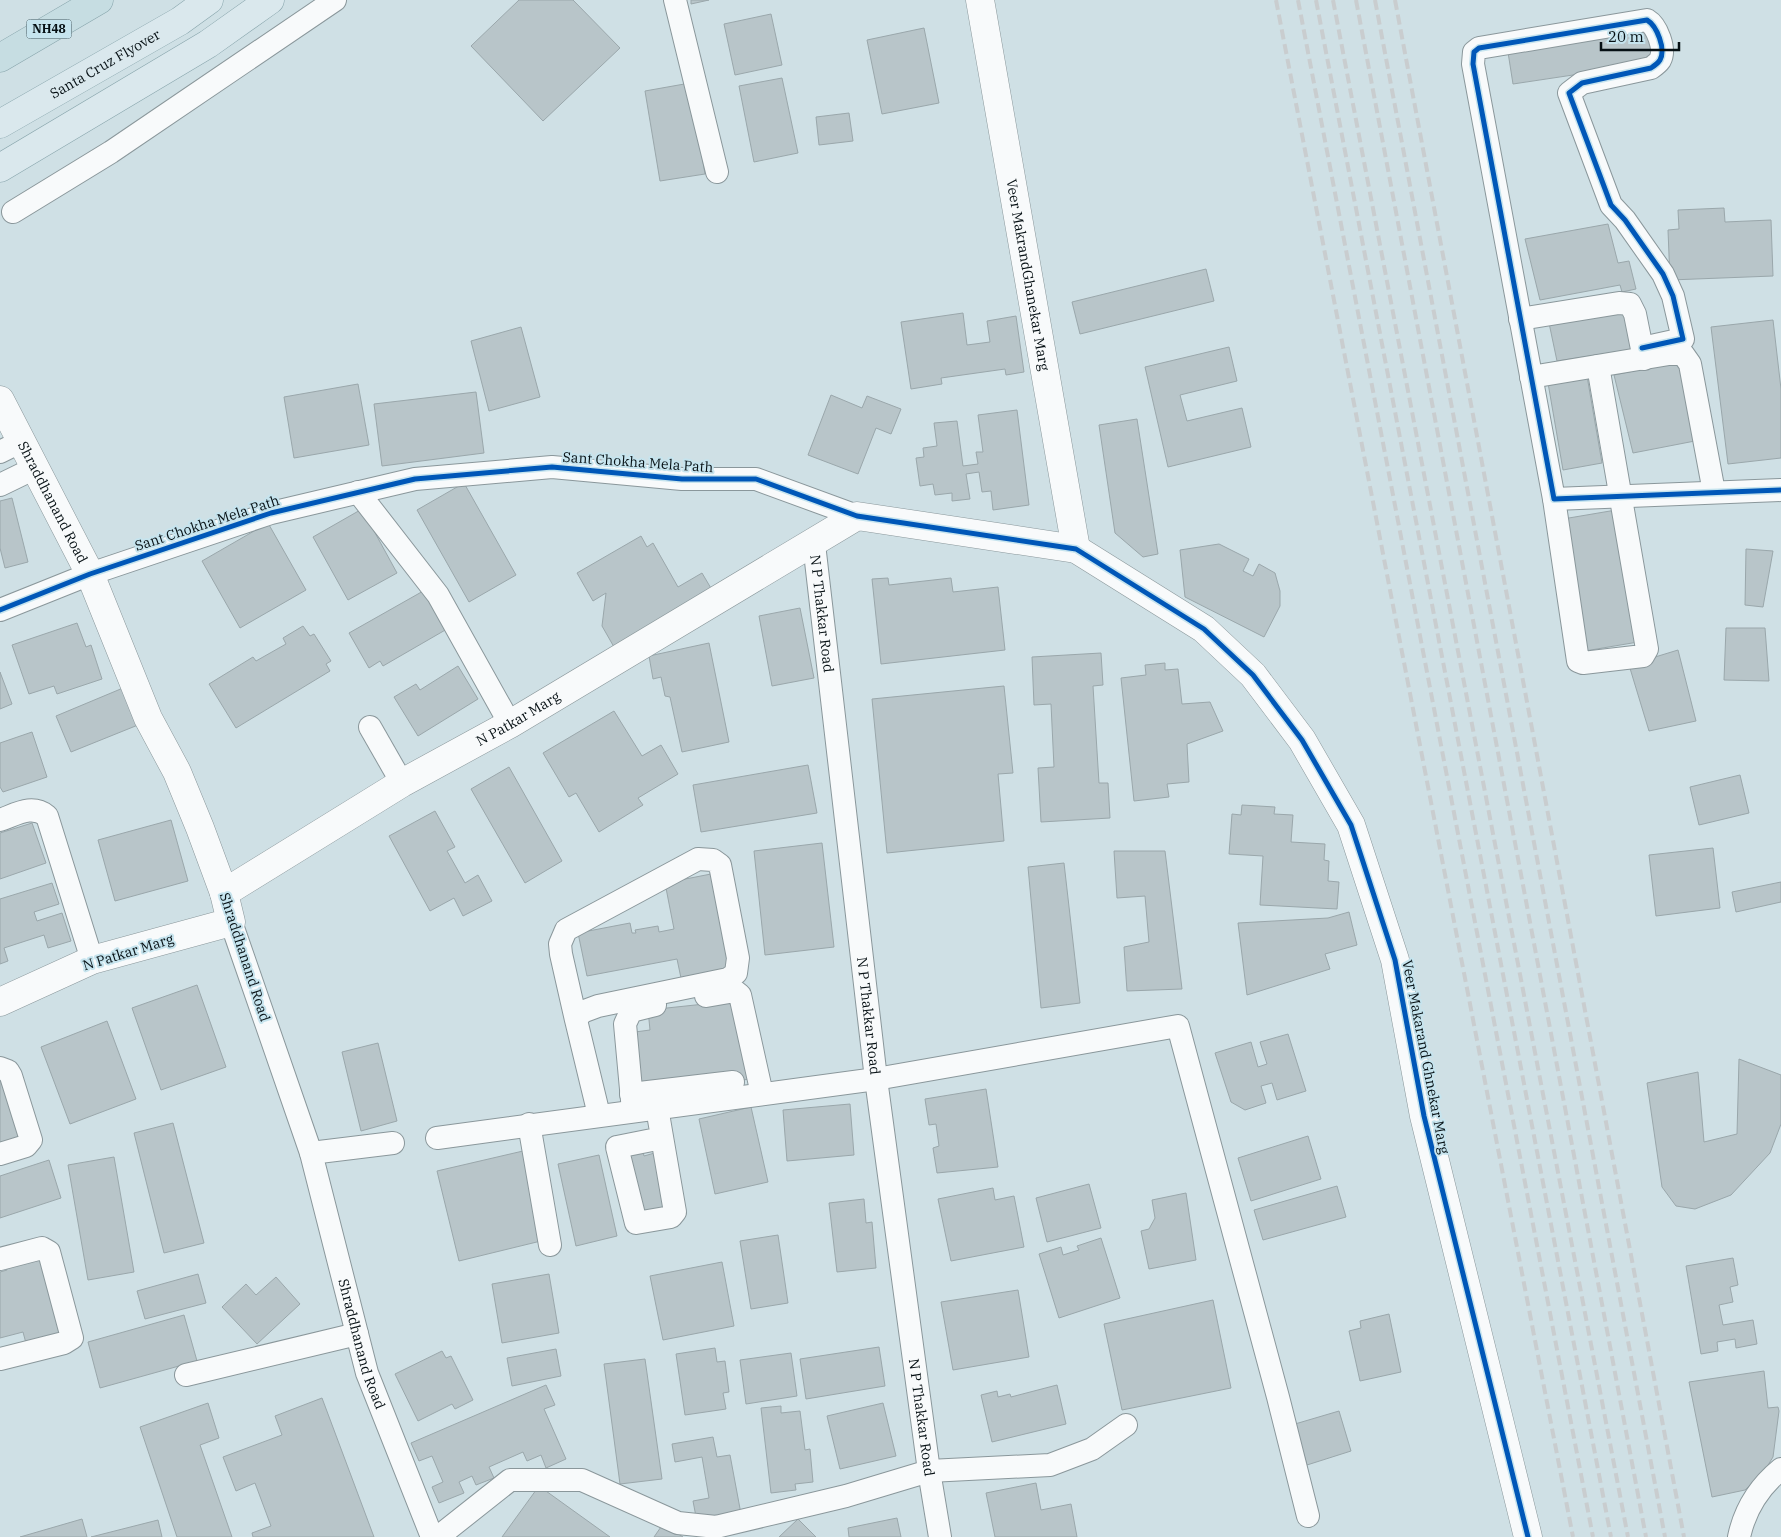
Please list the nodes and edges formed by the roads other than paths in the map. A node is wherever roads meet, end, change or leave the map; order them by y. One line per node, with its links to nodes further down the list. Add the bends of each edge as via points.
1 (99, 0): 7 (highway, NH48)
2 (209, 0): 8 (main road, Santa Cruz Flyover, via 180,21)
3 (270, 0): 9 (main road, via 208,44)
4 (335, 0): 11 (street, via 111,152)
5 (675, 0): 10 (street)
6 (980, 0): 27 (street, Veer MakrandGhanekar Marg)
7 (0, 58)
8 (0, 124)
9 (0, 168)
10 (717, 172)
11 (13, 212)
12 (1520, 319): 13 (street, via 1630,304); 13 (street, via 1473,64 1474,52 1484,45 1647,20 1657,30 1659,61 1651,68 1582,83 1569,93 1611,205 1626,220 1663,274 1673,296 1683,339); 15 (street)
13 (1643, 353): 14 (street); 22 (street, via 1677,353 1688,358)
14 (1598, 366): 15 (street); 23 (street)
15 (1531, 377): 24 (street)
16 (3, 413): 17 (street, Shraddhanand Road)
17 (11, 447): 18 (street, Shraddhanand Road)
18 (35, 468): 19 (street); 28 (street, Shraddhanand Road)
19 (0, 485)
20 (1781, 490): 22 (street)
21 (358, 492): 25 (street, Sant Chokha Mela Path, via 415,479 552,467 682,479 756,479); 28 (street, Sant Chokha Mela Path, via 271,512); 30 (street, via 438,595)
22 (1714, 492): 23 (street)
23 (1622, 496): 24 (street); 24 (street, via 1646,654 1583,663 1577,659)
24 (1554, 498)
25 (857, 516): 26 (street, N P Thakkar Road); 27 (street, Sant Chokha Mela Path)
26 (814, 544): 30 (street, N Patkar Marg); 40 (street, N P Thakkar Road)
27 (1076, 549): 65 (street, Veer Makarand Ghnekar Marg, via 1204,629 1253,675 1302,740 1351,825 1395,960 1424,1116)
28 (90, 574): 29 (street, Sant Chokha Mela Path); 34 (street, Shraddhanand Road, via 148,718 177,772)
29 (0, 610)
30 (510, 724): 32 (street, N Patkar Marg)
31 (370, 727): 32 (street)
32 (402, 783): 34 (street, N Patkar Marg)
33 (0, 820): 36 (street, via 32,809 47,816)
34 (224, 893): 35 (street, Shraddhanand Road)
35 (231, 922): 36 (street, N Patkar Marg); 50 (street, Shraddhanand Road)
36 (92, 960): 37 (street, N Patkar Marg)
37 (0, 1002)
38 (576, 1020): 38 (street, via 582,1012 598,1006 728,979 736,973 738,958 720,865 712,860 698,859 566,930 560,944 561,954); 45 (street)
39 (0, 1068): 51 (street, via 8,1071 31,1140 26,1146)
40 (876, 1079): 41 (street); 59 (street, N P Thakkar Road); 60 (street, via 1178,1026)
41 (760, 1087): 42 (street); 43 (street, via 742,1002 734,991 631,1011 625,1024)
42 (694, 1095): 43 (street); 44 (street)
43 (632, 1102): 44 (street); 45 (street)
44 (657, 1108): 48 (street)
45 (599, 1115): 46 (street)
46 (529, 1124): 47 (street); 52 (street)
47 (437, 1138)
48 (662, 1138)
49 (393, 1143): 50 (street)
50 (311, 1153): 54 (street, Shraddhanand Road)
51 (0, 1154)
52 (550, 1245)
53 (0, 1259): 55 (street, via 42,1248 49,1252 72,1338 64,1343)
54 (357, 1334): 56 (street); 62 (street, Shraddhanand Road, via 368,1373)
55 (0, 1359)
56 (186, 1375)
57 (1126, 1425): 59 (street, via 1092,1449 1050,1465)
58 (1781, 1469): 61 (street, via 1768,1480 1747,1510)
59 (929, 1471): 63 (street, via 846,1496 716,1527 678,1523 582,1480 510,1480); 64 (street, N P Thakkar Road)
60 (1308, 1516)
61 (1739, 1536)
62 (432, 1537)
63 (438, 1537)
64 (940, 1537)
65 (1528, 1537)

